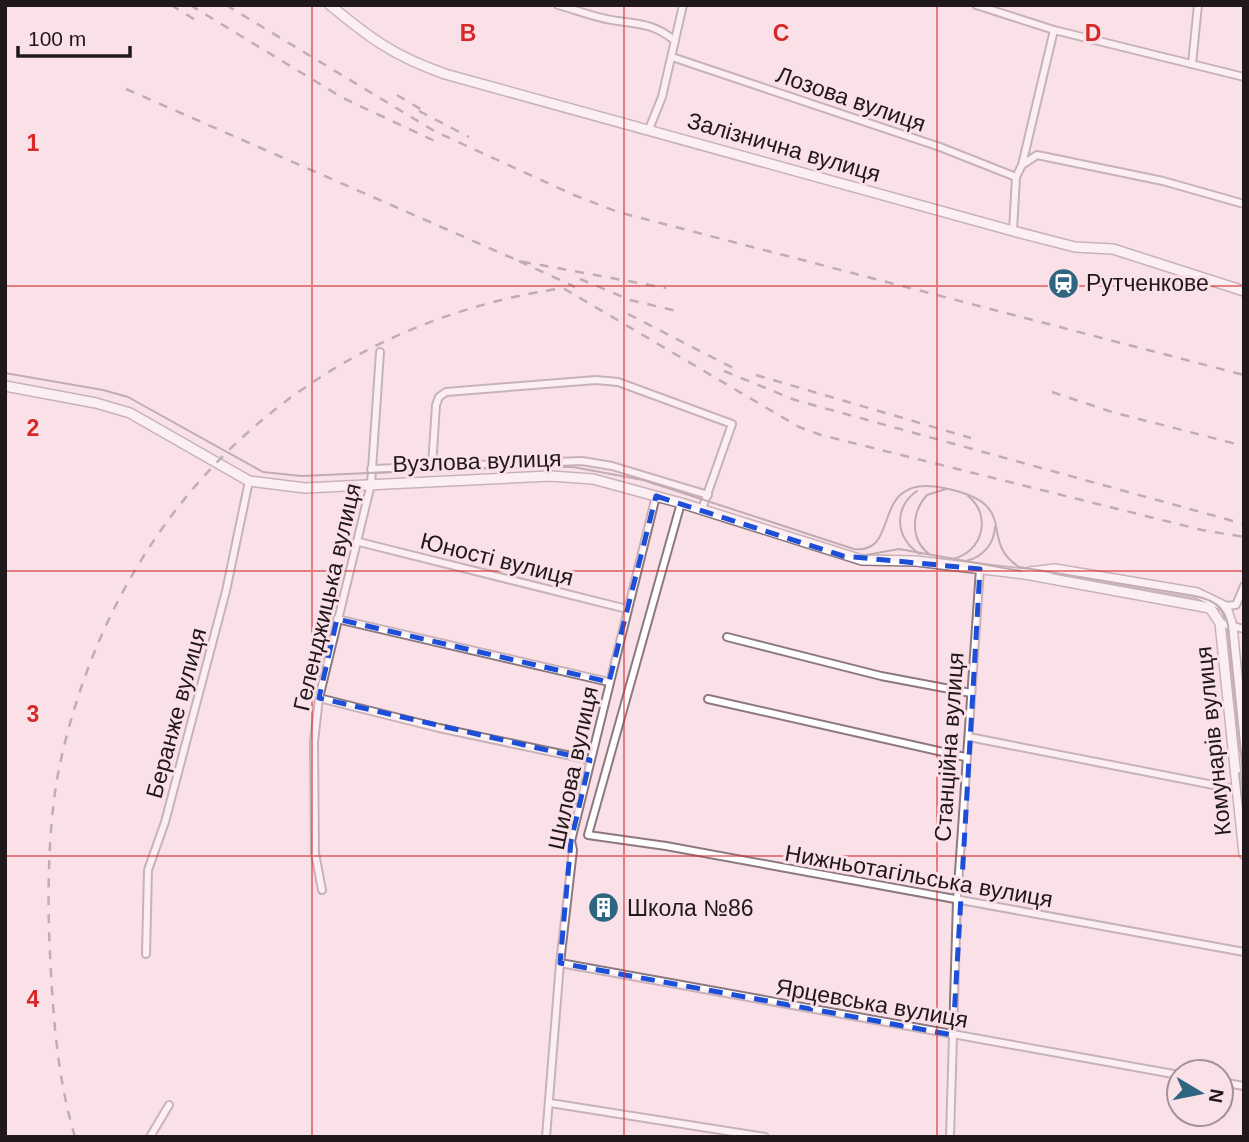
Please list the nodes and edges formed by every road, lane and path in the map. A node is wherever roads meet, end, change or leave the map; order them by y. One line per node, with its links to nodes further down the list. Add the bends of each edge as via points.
1 (330, 5): 11 (street, Залізнична вулиця, via 379,45 406,60)
2 (558, 5): 7 (street, via 658,27)
3 (682, 5): 7 (street)
4 (976, 5): 6 (street)
5 (1198, 5): 9 (street)
6 (1054, 30): 9 (street); 12 (street)
7 (675, 41): 8 (street)
8 (672, 57): 11 (street); 13 (street, Лозова вулиця)
9 (1192, 64): 10 (street)
10 (1244, 78)
11 (649, 129): 15 (street, Залізнична вулиця)
12 (1022, 165): 13 (street); 14 (street, via 1037,155 1163,181)
13 (1016, 177): 15 (street)
14 (1244, 204)
15 (1013, 231): 16 (street, Залізнична вулиця, via 1075,247 1113,249)
16 (1244, 291)
17 (380, 352): 20 (street, Геленджицька вулиця)
18 (5, 386): 21 (street, via 130,413)
19 (432, 466): 20 (street); 23 (street, via 582,461); 23 (street, via 436,405 446,391 618,382 732,424)
20 (371, 469): 22 (street, Геленджицька вулиця)
21 (249, 481): 22 (street, Вузлова вулиця, via 305,488); 53 (street, Беранже вулиця, via 223,604 148,870)
22 (371, 484): 24 (street, Вузлова вулиця, via 562,476 593,479); 27 (street, Геленджицька вулиця)
23 (708, 495): 26 (street)
24 (656, 496): 25 (street, Вузлова вулиця); 32 (street, Шилова вулиця)
25 (681, 503): 26 (street, Вузлова вулиця); 48 (street, Шилова вулиця)
26 (702, 509): 28 (street, Вузлова вулиця, via 862,560)
27 (359, 542): 32 (street, Юності вулиця); 34 (street, Геленджицька вулиця)
28 (979, 569): 29 (street, Вузлова вулиця); 40 (street, Станційна вулиця)
29 (1025, 574): 31 (street, Вузлова вулиця); 33 (street, Вузлова вулиця, via 1055,569 1197,593)
30 (1244, 586): 33 (street, via 1236,606)
31 (1210, 608): 33 (street, Вузлова вулиця, via 1218,604); 35 (street)
32 (626, 609): 39 (street, Шилова вулиця)
33 (1228, 610): 36 (street, Комунарів вулиця)
34 (337, 619): 39 (street); 41 (street, Геленджицька вулиця)
35 (1220, 624): 36 (street); 47 (street, Комунарів вулиця)
36 (1232, 626): 37 (street); 44 (street, Комунарів вулиця)
37 (1244, 629)
38 (727, 637): 40 (street, via 881,676)
39 (609, 682): 46 (street, Шилова вулиця)
40 (971, 693): 43 (street, Станційна вулиця)
41 (319, 698): 46 (street); 50 (street, Геленджицька вулиця, via 314,742 315,853)
42 (708, 699): 45 (street)
43 (969, 737): 45 (street, Станційна вулиця); 47 (street)
44 (1244, 748)
45 (965, 757): 51 (street, Станційна вулиця)
46 (590, 760): 54 (street, Шилова вулиця, via 571,841)
47 (1241, 791): 49 (street, Комунарів вулиця)
48 (588, 835): 51 (street, Нижньотагільська вулиця)
49 (1244, 854)
50 (322, 890)
51 (957, 901): 52 (street, Нижньотагільська вулиця); 55 (street, Станційна вулиця)
52 (1244, 952)
53 (146, 954)
54 (560, 963): 55 (street, Ярцевська вулиця); 57 (street, Шилова вулиця)
55 (953, 1035): 56 (street, Ярцевська вулиця); 62 (street, Станційна вулиця)
56 (1165, 1072)
57 (550, 1103): 60 (street, Шилова вулиця); 61 (street)
58 (169, 1105): 59 (street)
59 (150, 1137)
60 (546, 1137)
61 (765, 1137)
62 (950, 1137)

